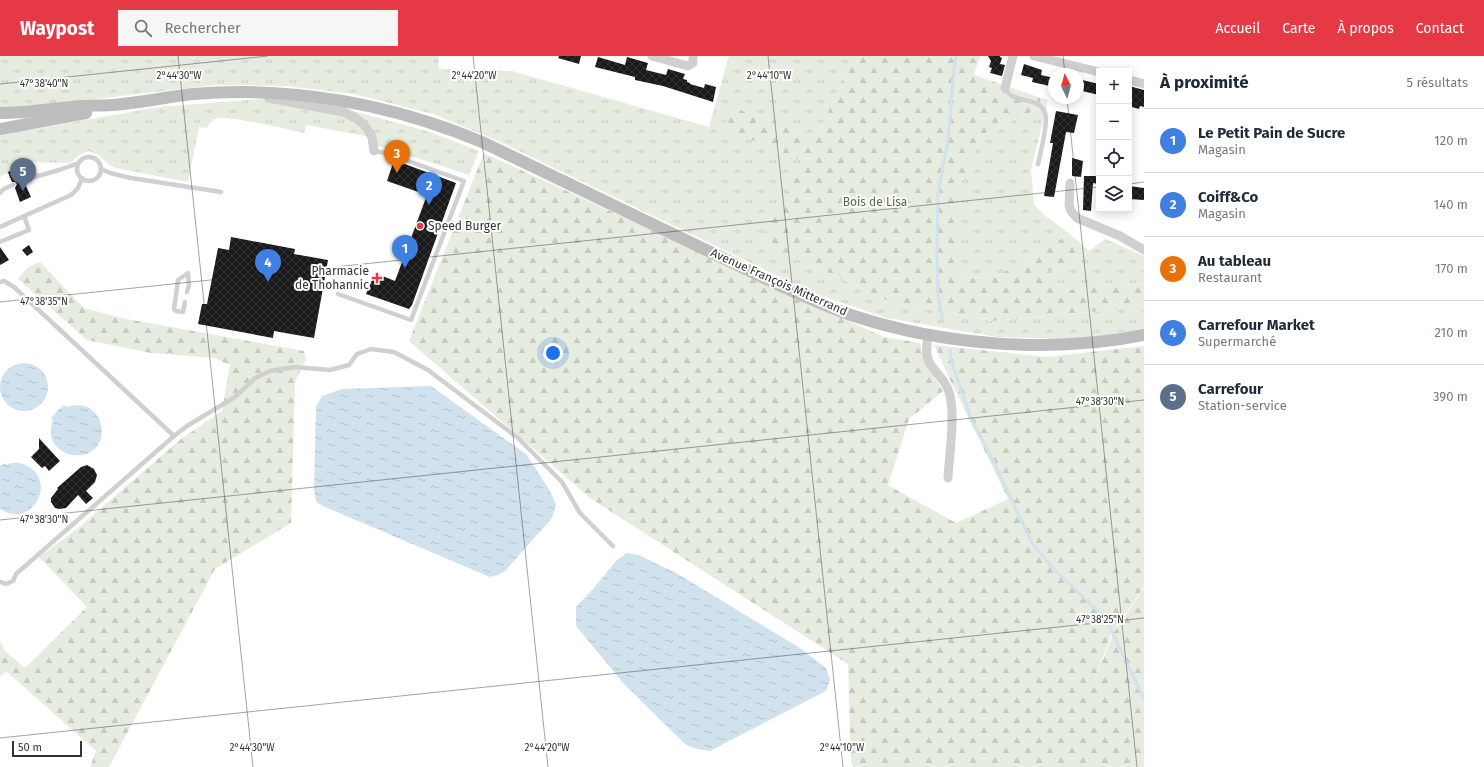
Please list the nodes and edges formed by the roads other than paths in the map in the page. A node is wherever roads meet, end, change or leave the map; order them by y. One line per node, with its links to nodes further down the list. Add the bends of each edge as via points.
1 (652, 56): 4 (street, via 688,66)
2 (1013, 56): 8 (street)
3 (1034, 56): 5 (street)
4 (693, 59)
5 (1096, 71)
6 (1132, 81): 7 (street)
7 (1144, 84)
8 (1005, 88): 15 (lane, via 1011,96 1037,103 1044,110 1046,118)
9 (257, 92): 10 (main road, Avenue François Mitterrand, via 192,94); 13 (street, via 273,99 344,112 357,118 372,137); 31 (main road, Avenue François Mitterrand, via 346,100 438,125 482,142 820,304 896,328)
10 (112, 105): 11 (main road); 12 (main road, via 90,112)
11 (0, 112)
12 (0, 129)
13 (374, 151): 29 (lane, via 464,181 411,320)
14 (79, 162): 16 (lane, via 90,157 98,161); 17 (lane, via 78,174); 18 (lane)
15 (1038, 164)
16 (101, 170): 17 (lane, via 94,180); 21 (lane, via 131,178)
17 (82, 178): 23 (lane, via 78,188 70,195)
18 (24, 180)
19 (1070, 183): 26 (street, via 1069,205 1077,218 1120,236)
20 (13, 184): 22 (lane)
21 (221, 192)
22 (0, 194)
23 (24, 216): 24 (lane); 25 (lane, via 29,230)
24 (0, 227)
25 (1, 240)
26 (1144, 250)
27 (0, 282): 33 (lane, via 4,281 14,287)
28 (187, 292): 30 (lane, via 188,273 178,280 174,309 183,312)
29 (338, 294)
30 (185, 302)
31 (928, 334): 32 (main road, Avenue François Mitterrand, via 994,343 1032,344 1082,343); 34 (street, via 928,362 944,380 952,406)
32 (1144, 335)
33 (174, 436): 35 (lane, via 235,397 255,378 270,371 295,366 330,370 349,365 357,354 371,349 394,352 428,370 518,438 562,482 580,513); 36 (lane, via 16,574 13,582)
34 (948, 478)
35 (613, 546)
36 (0, 582)

